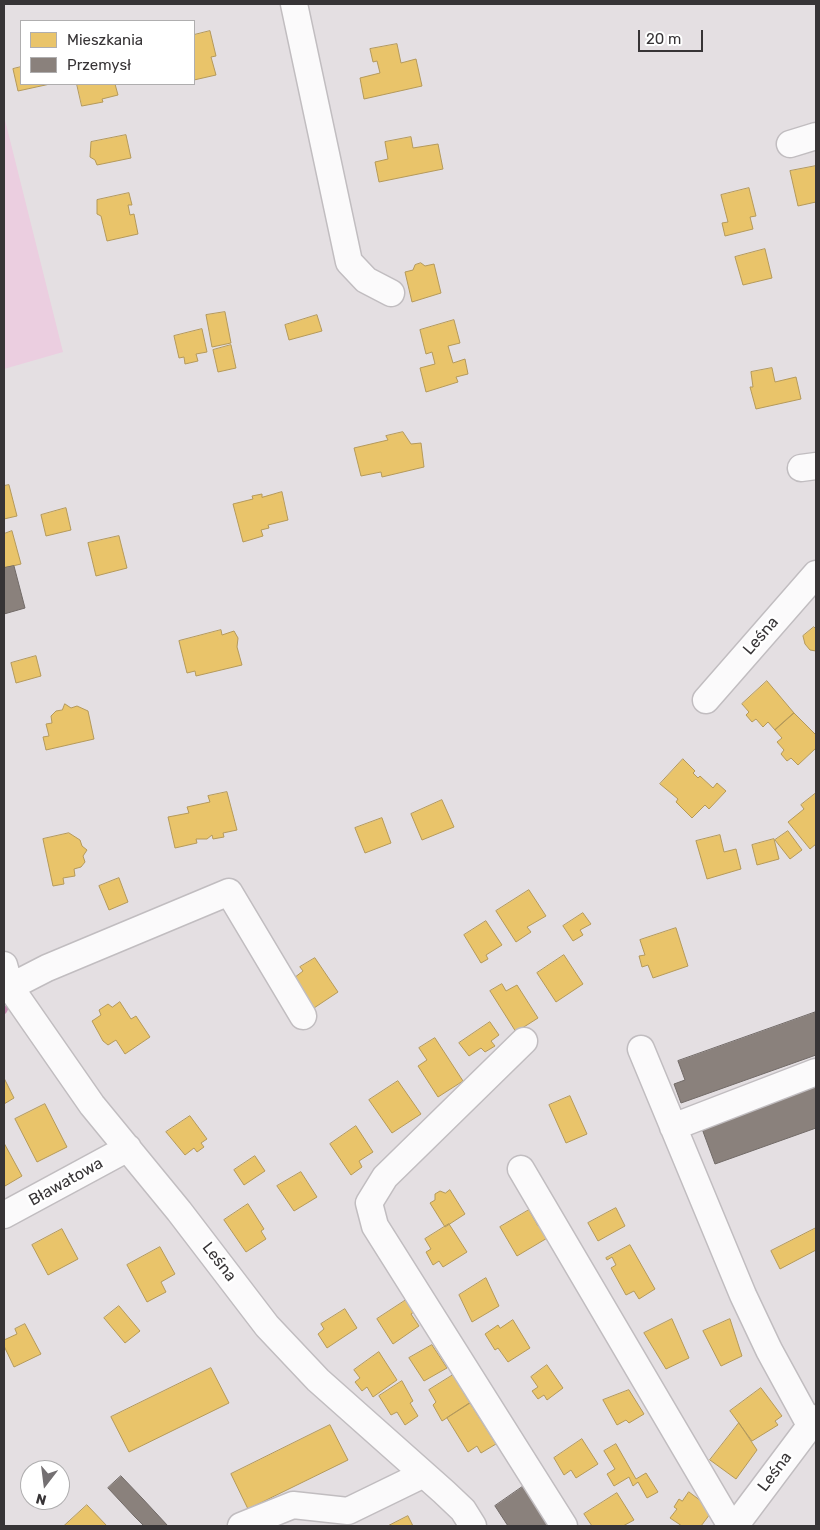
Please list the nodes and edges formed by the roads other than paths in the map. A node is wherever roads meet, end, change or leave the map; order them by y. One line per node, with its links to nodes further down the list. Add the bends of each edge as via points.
1 (294, 4): 4 (street, via 349,262 366,280)
2 (816, 136): 3 (street)
3 (790, 144)
4 (391, 293)
5 (816, 574): 6 (street, Leśna)
6 (706, 700)
7 (7, 976): 8 (street, via 47,968 230,892); 13 (street, Leśna, via 92,1105)
8 (303, 1016)
9 (524, 1041): 20 (street, via 386,1177 369,1203 375,1226)
10 (640, 1049): 12 (street)
11 (816, 1072): 12 (street)
12 (673, 1127): 16 (street, via 769,1350)
13 (128, 1148): 15 (street, Bławatowa); 17 (street, Leśna, via 292,1354)
14 (522, 1169): 21 (street)
15 (4, 1215)
16 (813, 1422): 21 (street, Leśna)
17 (422, 1475): 18 (street, via 348,1511 293,1505); 19 (street, Leśna, via 463,1510)
18 (241, 1526)
19 (473, 1526)
20 (564, 1526)
21 (733, 1526)

